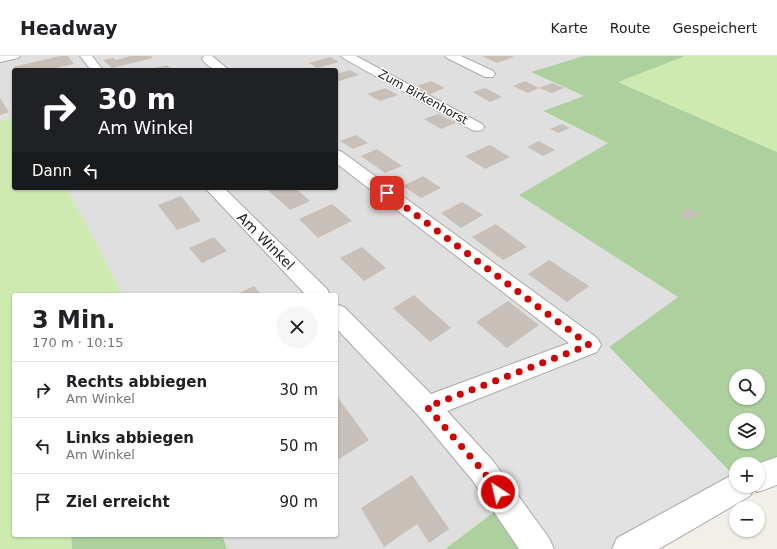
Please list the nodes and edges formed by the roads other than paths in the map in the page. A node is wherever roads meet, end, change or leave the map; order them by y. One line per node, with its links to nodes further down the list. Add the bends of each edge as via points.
1 (14, 56): 5 (street)
2 (86, 56): 7 (street)
3 (348, 56): 10 (street, Zum Birkenhorst)
4 (451, 56): 9 (street)
5 (0, 58)
6 (208, 59): 8 (street)
7 (95, 68)
8 (220, 68)
9 (489, 74)
10 (477, 127)
11 (338, 157): 15 (street, via 589,345)
12 (216, 190): 13 (street, Am Winkel)
13 (317, 293)
14 (338, 315): 15 (street)
15 (427, 407): 19 (street, via 483,471)
16 (777, 470): 17 (street)
17 (765, 475)
18 (729, 492): 20 (street)
19 (538, 549)
20 (628, 549)

